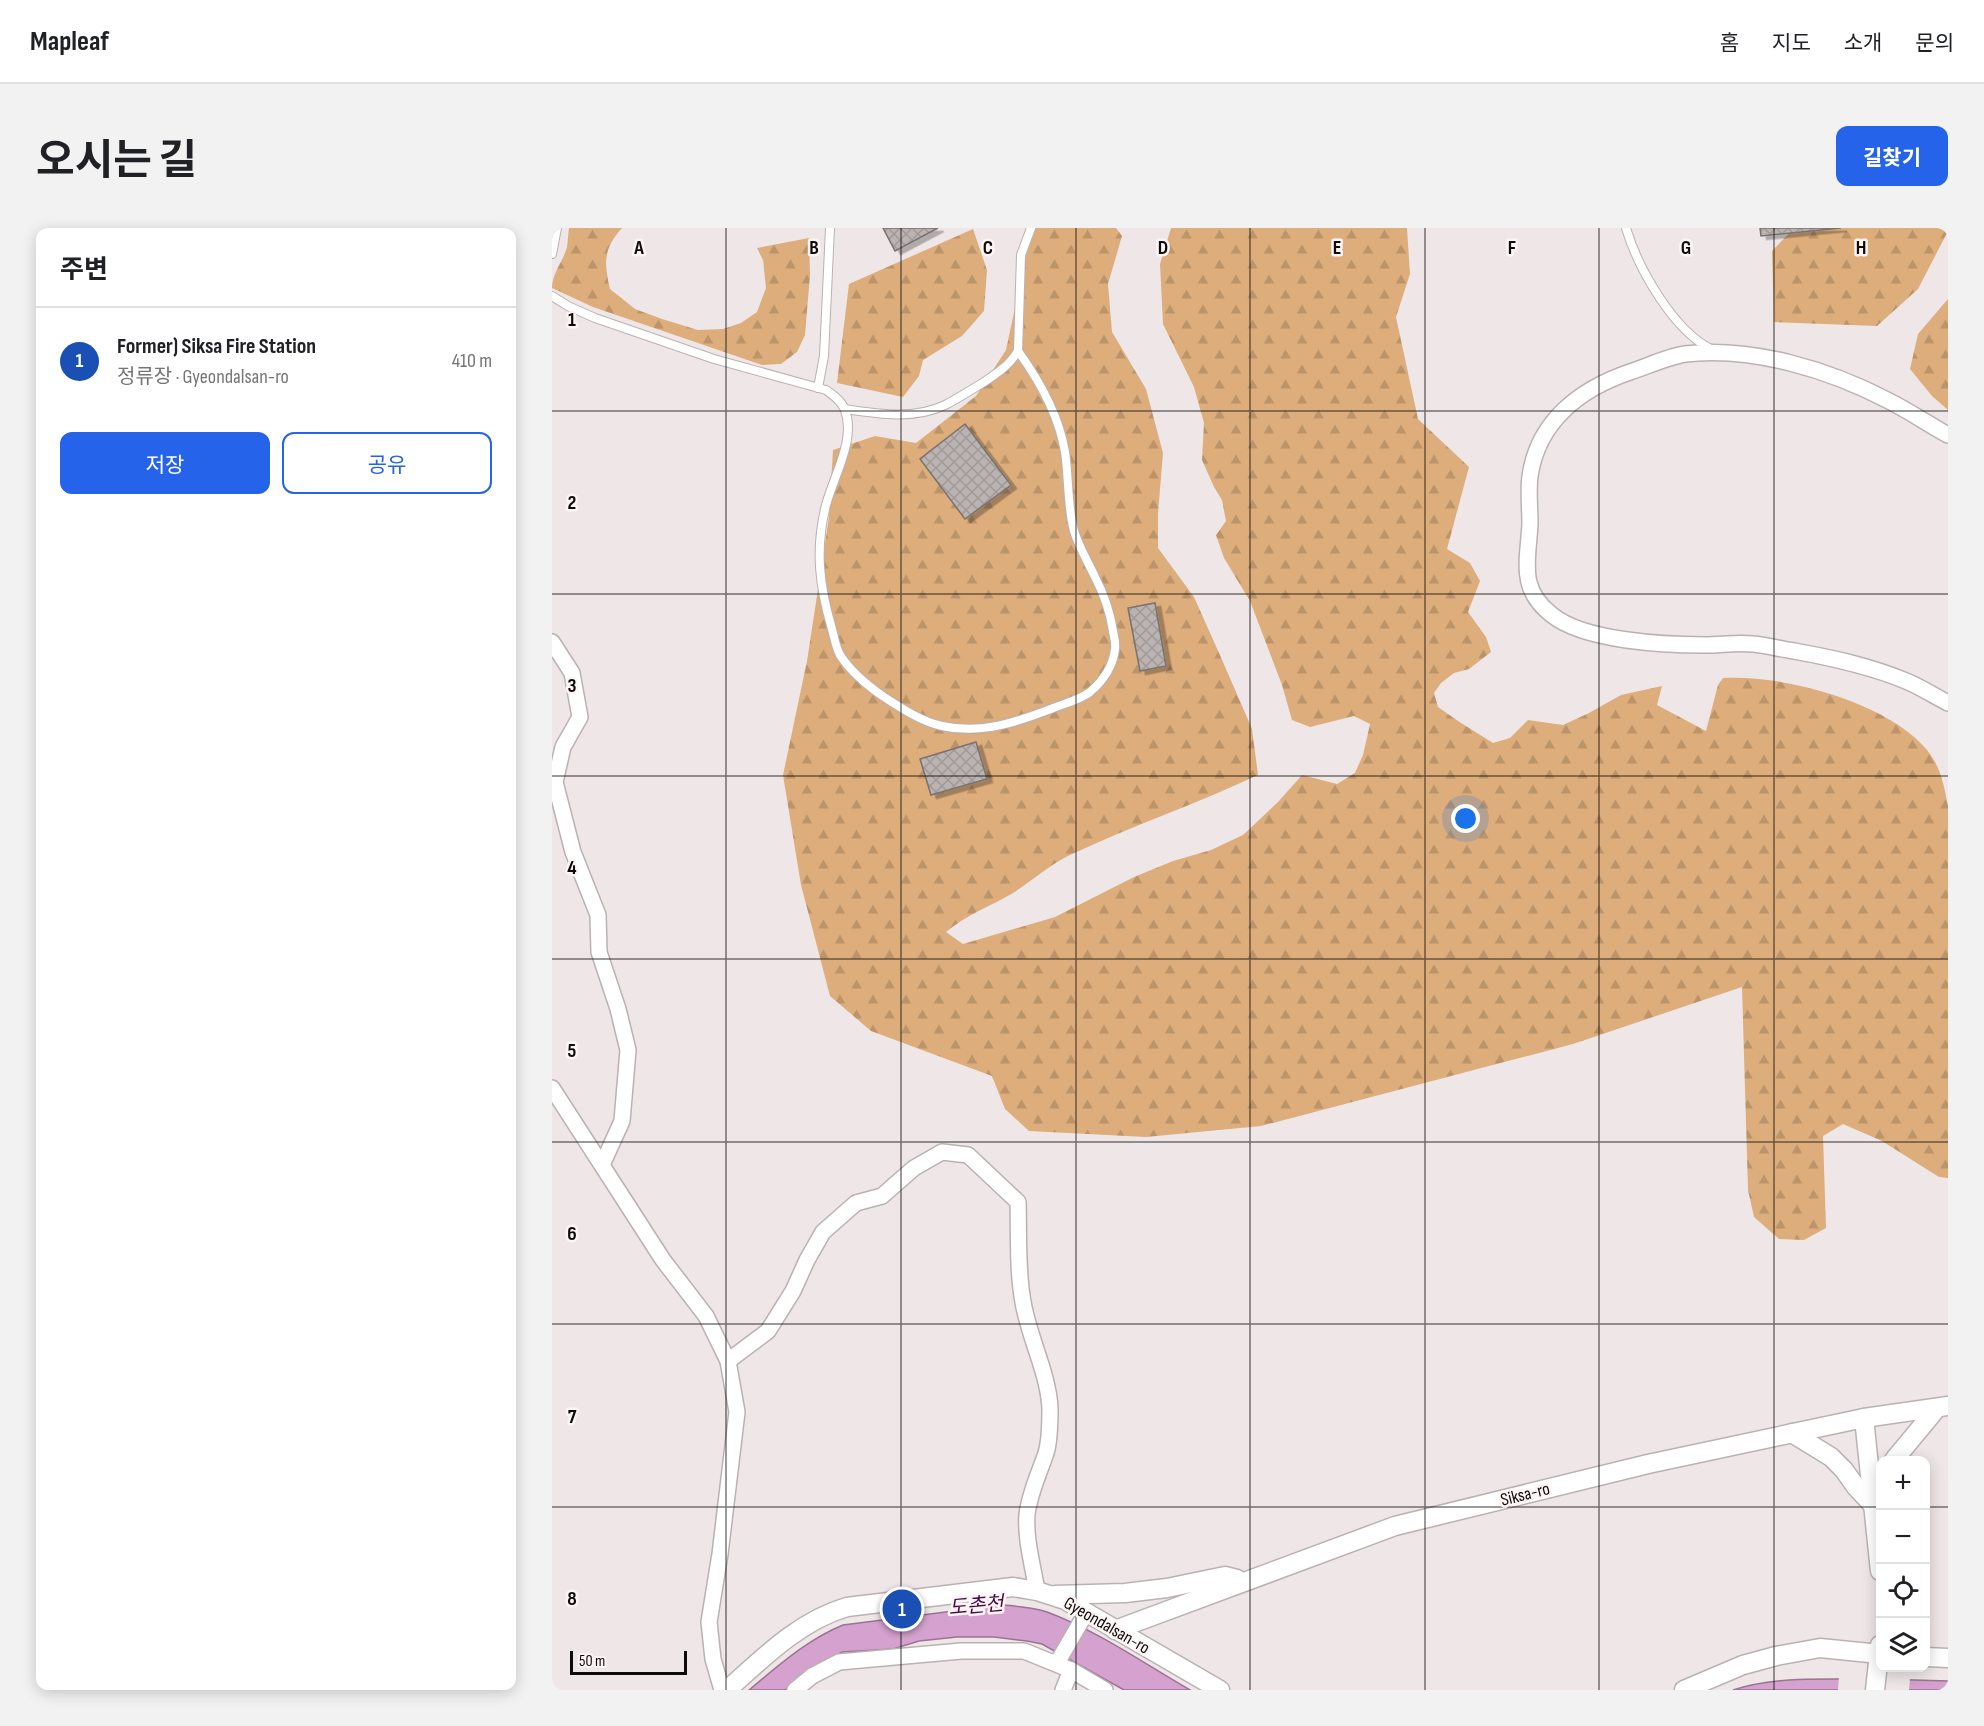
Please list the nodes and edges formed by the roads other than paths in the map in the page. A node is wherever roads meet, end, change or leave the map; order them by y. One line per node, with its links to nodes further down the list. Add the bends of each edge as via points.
1 (557, 228): 5 (lane)
2 (830, 228): 9 (lane, via 824,356)
3 (1030, 228): 7 (lane, via 1021,255)
4 (1626, 228): 8 (lane, via 1643,268 1675,319 1692,338)
5 (552, 254)
6 (552, 296): 9 (lane, via 595,318 714,359)
7 (1018, 351): 10 (lane, via 1000,372 943,406 897,415); 10 (lane, via 1039,383 1059,429 1074,531 1106,602 1116,647 1112,666 1088,693 1012,724 974,729 942,726 883,696 855,674 839,654 822,596 819,560 820,533 847,439)
8 (1716, 352): 11 (street, via 1771,358 1824,374 1888,400); 13 (street, via 1683,354 1613,378 1572,402 1549,424 1530,477 1526,565 1529,586 1540,606 1587,633 1644,641 1752,644 1830,657 1900,678)
9 (818, 388): 10 (lane, via 836,397)
10 (845, 409)
11 (1948, 435)
12 (552, 642): 15 (street, via 572,673 580,717 563,747 555,782 573,852 598,915 599,952 628,1050 622,1121)
13 (1948, 703)
14 (552, 1088): 15 (street)
15 (602, 1165): 16 (street, via 663,1260 706,1316)
16 (728, 1361): 25 (street, via 768,1332 794,1291 823,1232 856,1203 882,1196 914,1168 942,1152 968,1155 1018,1202 1023,1304 1050,1408 1047,1451 1027,1516 1028,1534); 33 (street, via 737,1412 709,1622 713,1659)
17 (1942, 1407): 18 (street, Siksa-ro); 20 (street)
18 (1864, 1418): 19 (street, Siksa-ro); 22 (street)
19 (1792, 1433): 22 (street, via 1831,1458); 24 (street, Siksa-ro, via 1395,1526)
20 (1898, 1456)
21 (1876, 1496): 22 (street)
22 (1873, 1504): 23 (street)
23 (1880, 1564)
24 (1245, 1581): 25 (street, via 1225,1576 1125,1593); 27 (street, Siksa-ro)
25 (1046, 1593): 26 (street, Gyeondalsan-ro); 34 (street, Gyeondalsan-ro, via 1013,1587 829,1612 795,1632)
26 (1085, 1616): 27 (street, Gyeondalsan-ro); 31 (street)
27 (1115, 1630): 38 (street, Gyeondalsan-ro)
28 (1876, 1656): 39 (street, via 1820,1648 1743,1665)
29 (1930, 1657): 30 (street)
30 (1948, 1658)
31 (1063, 1664): 35 (street, via 1024,1651 961,1651 839,1662); 36 (street); 37 (street)
32 (1877, 1672): 40 (street)
33 (722, 1690)
34 (727, 1690)
35 (795, 1690)
36 (1063, 1690)
37 (1105, 1690)
38 (1220, 1690)
39 (1684, 1690)
40 (1875, 1690)

